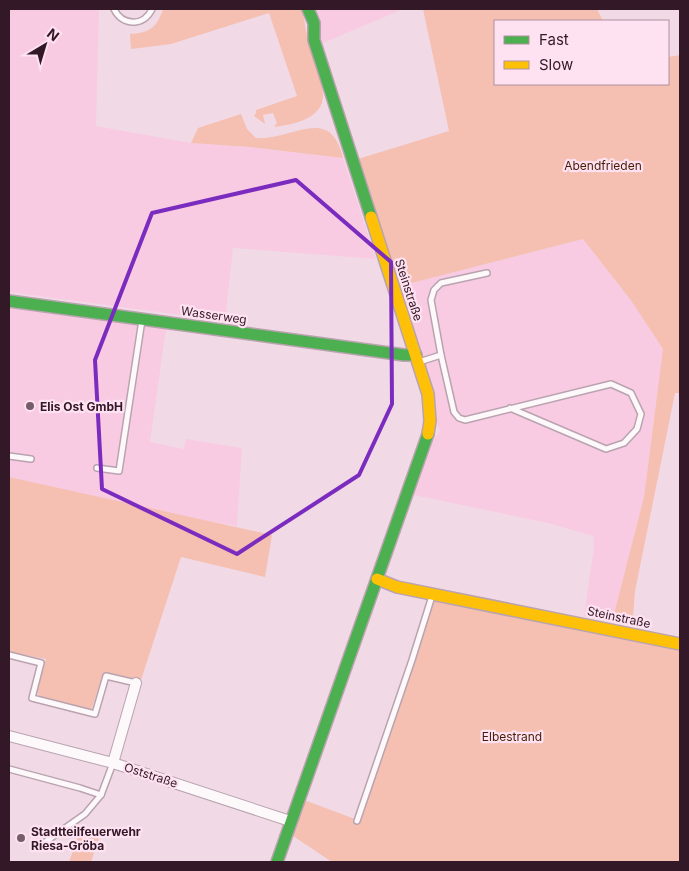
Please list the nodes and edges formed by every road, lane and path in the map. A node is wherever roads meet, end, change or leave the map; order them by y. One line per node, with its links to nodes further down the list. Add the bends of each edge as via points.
1 (114, 9): 2 (lane, via 122,20 132,23 143,20)
2 (152, 9)
3 (308, 9): 8 (street, Steinstraße, via 314,23 314,40)
4 (487, 272): 7 (lane, via 441,284 434,290 431,300)
5 (9, 301): 6 (street, Wasserweg)
6 (142, 319): 8 (street, Wasserweg); 12 (lane, via 119,471)
7 (441, 355): 8 (lane); 9 (lane, via 458,418 465,420)
8 (417, 359): 13 (street, Steinstraße, via 430,407 427,438)
9 (510, 408): 9 (lane, via 611,384 631,393 641,414 637,429 624,443 606,449)
10 (9, 456): 11 (lane)
11 (31, 459)
12 (97, 468)
13 (376, 579): 14 (street, Steinstraße); 23 (street, Steinstraße)
14 (433, 594): 15 (street, Steinstraße); 22 (lane)
15 (680, 644)
16 (9, 655): 17 (lane, via 40,663 32,698 95,714 106,676)
17 (136, 683): 19 (street)
18 (9, 736): 19 (street, Oststraße)
19 (113, 763): 21 (lane); 23 (street, Oststraße)
20 (9, 769): 21 (lane)
21 (101, 795): 24 (lane, via 85,814)
22 (357, 821)
23 (290, 822): 25 (street, Steinstraße)
24 (41, 845)
25 (277, 862)

